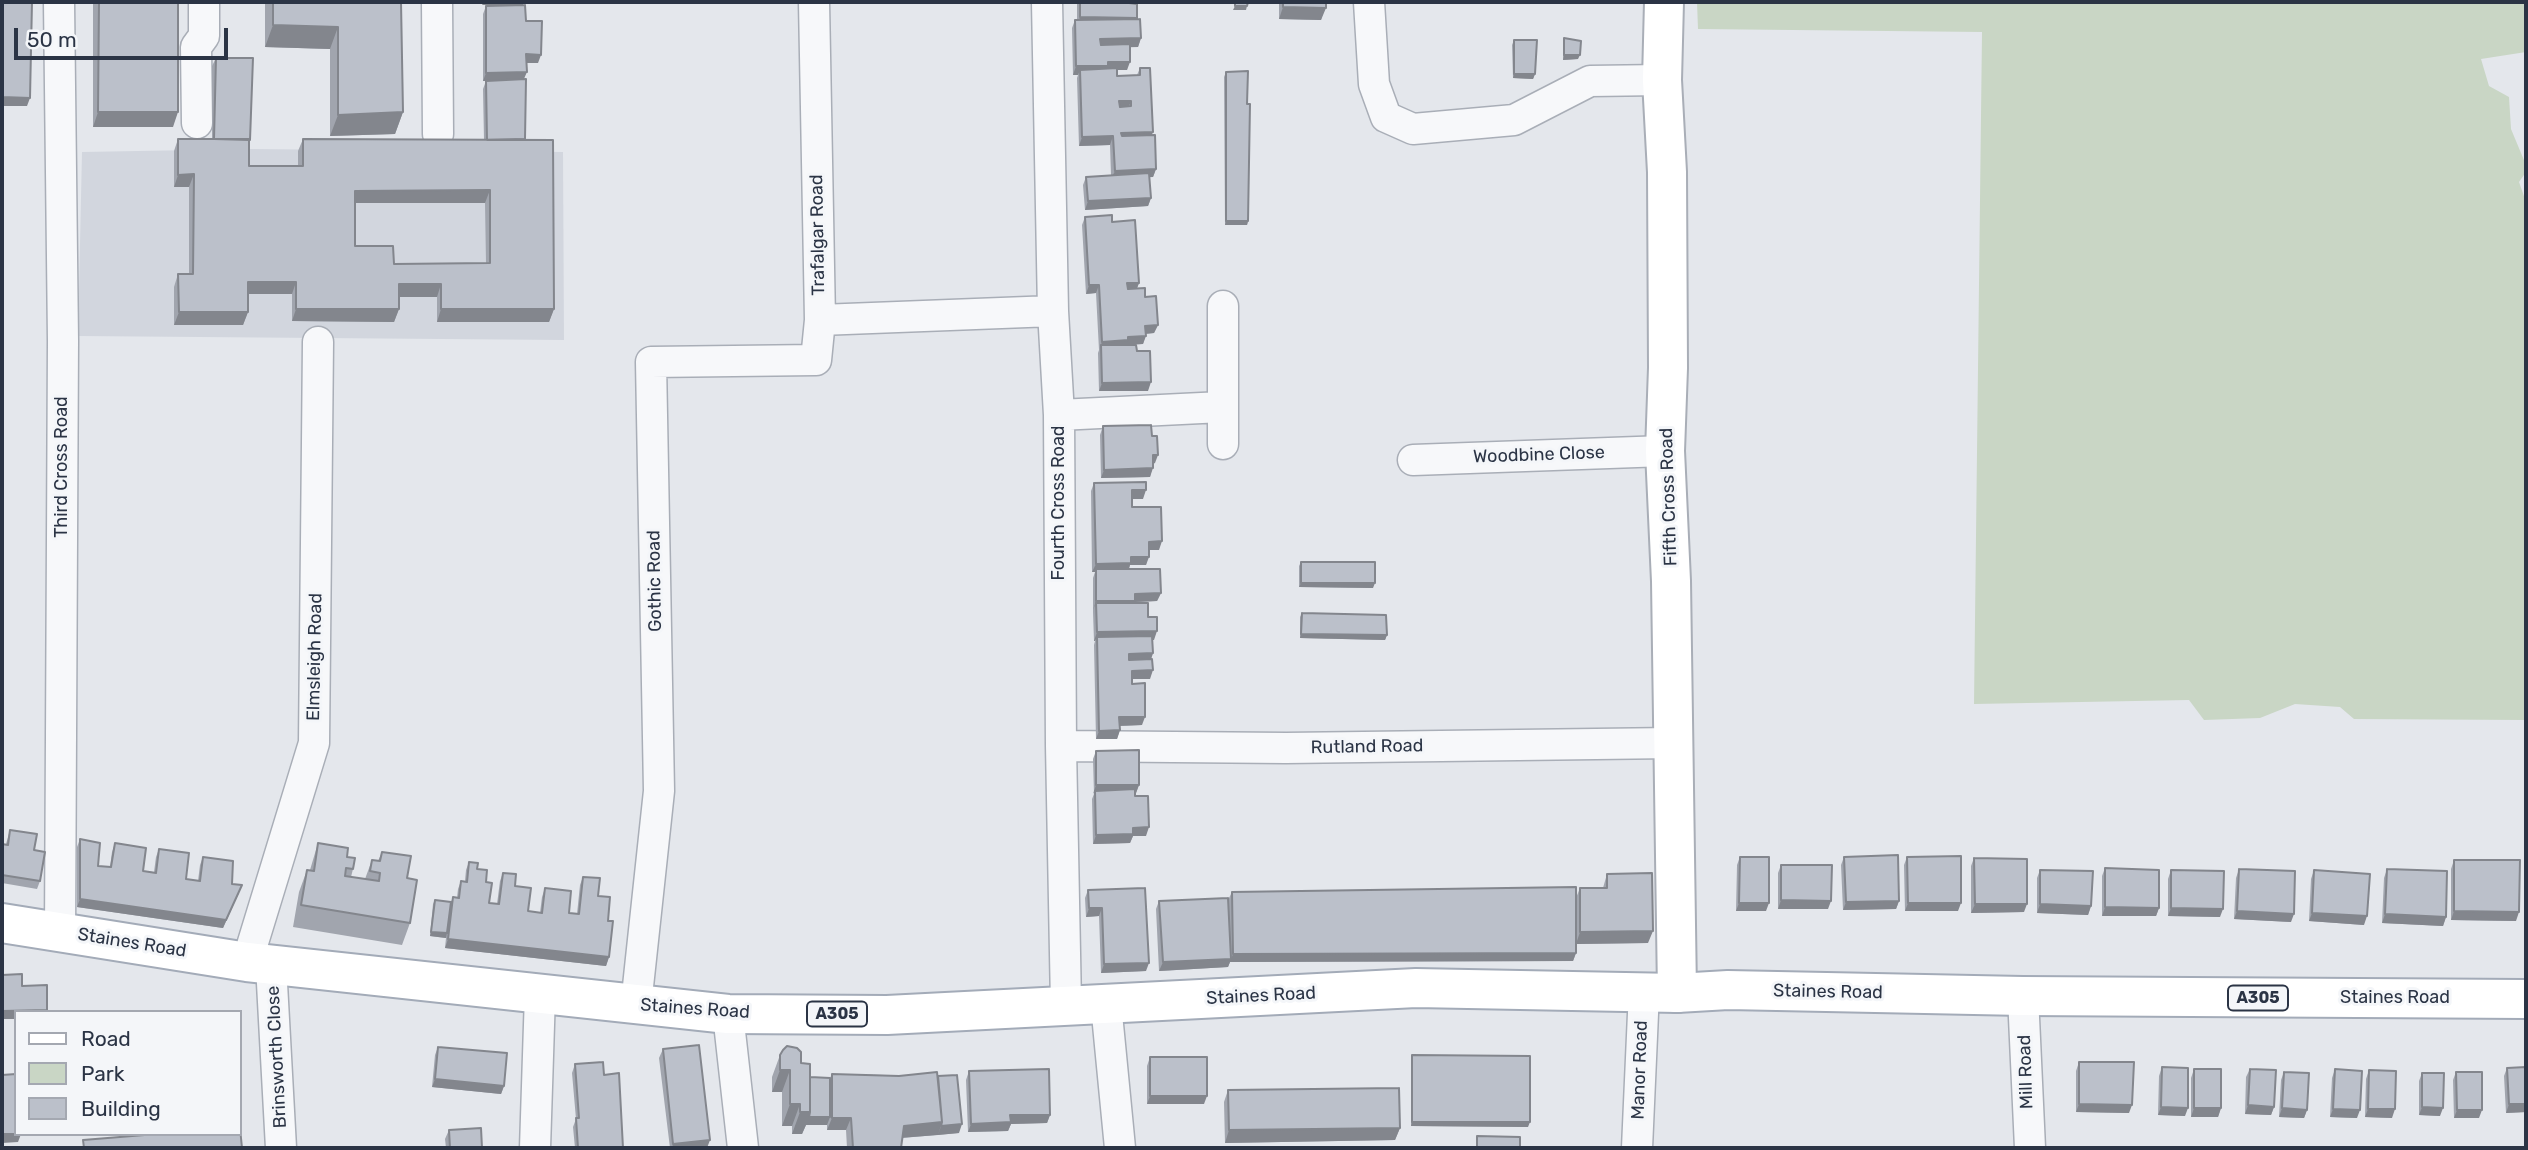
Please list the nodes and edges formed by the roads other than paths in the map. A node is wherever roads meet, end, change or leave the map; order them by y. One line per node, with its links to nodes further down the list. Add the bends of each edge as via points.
1 (59, 2): 23 (street, Third Cross Road)
2 (204, 2): 9 (street, via 204,36 196,47)
3 (437, 2): 10 (street)
4 (814, 2): 13 (street, Trafalgar Road)
5 (1047, 2): 12 (street, Fourth Cross Road)
6 (1369, 2): 8 (street, via 1374,84 1386,117 1413,128 1514,120 1590,81)
7 (1664, 2): 8 (main road, Fifth Cross Road)
8 (1661, 80): 18 (main road, Fifth Cross Road, via 1667,172)
9 (197, 123)
10 (438, 134)
11 (1223, 306): 15 (street)
12 (1053, 312): 13 (street, Trafalgar Road); 16 (street, Fourth Cross Road)
13 (820, 320): 30 (street, Gothic Road, via 816,360 651,362 659,791)
14 (317, 342): 24 (street, Elmsleigh Road, via 314,743)
15 (1222, 407): 16 (street); 17 (street)
16 (1059, 415): 21 (street, Fourth Cross Road)
17 (1223, 444)
18 (1665, 451): 19 (street, Woodbine Close); 20 (main road, Fifth Cross Road)
19 (1413, 460)
20 (1673, 743): 21 (street, Rutland Road); 25 (main road, Fifth Cross Road)
21 (1061, 746): 31 (street, Fourth Cross Road)
22 (2, 923): 23 (main road, Staines Road / A305)
23 (60, 933): 24 (main road, Staines Road / A305)
24 (259, 963): 26 (main road, Staines Road / A305); 33 (street, Brinsworth Close)
25 (1661, 992): 27 (main road, Staines Road / A305); 29 (main road, Staines Road / A305, via 1416,988); 37 (street, Manor Road)
26 (540, 994): 30 (main road, Staines Road / A305); 34 (street)
27 (2023, 996): 28 (main road, Staines Road / A305); 38 (street, Mill Road)
28 (2526, 999)
29 (1106, 1004): 31 (main road, Staines Road / A305); 36 (street)
30 (636, 1005): 32 (main road, Staines Road / A305)
31 (1066, 1005): 32 (main road, Staines Road / A305, via 887,1014)
32 (728, 1014): 35 (street)
33 (281, 1148)
34 (535, 1148)
35 (743, 1148)
36 (1120, 1148)
37 (1637, 1148)
38 (2030, 1148)

